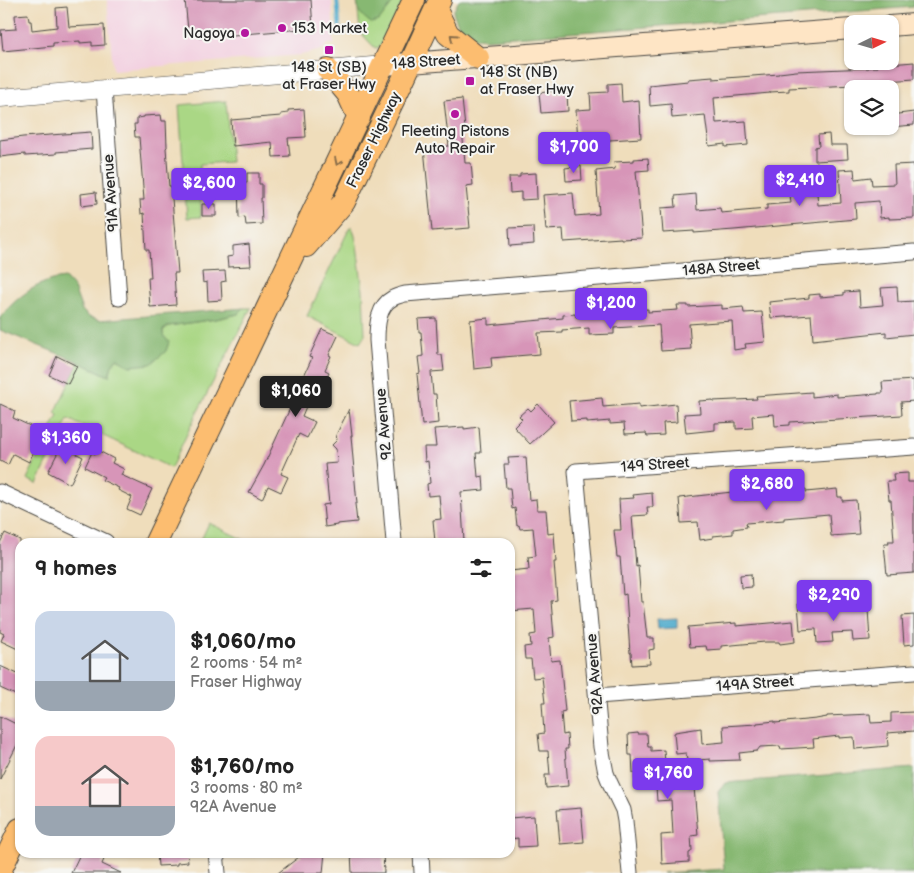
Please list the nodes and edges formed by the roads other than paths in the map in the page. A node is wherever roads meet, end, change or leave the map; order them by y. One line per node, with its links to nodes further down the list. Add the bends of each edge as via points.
1 (414, 0): 8 (main road, Fraser Highway)
2 (438, 5): 6 (main road, one-way to 2, via 448,34); 7 (main road, Fraser Highway)
3 (914, 24): 4 (main road)
4 (899, 25)
5 (844, 30): 6 (main road, 148 Street)
6 (478, 58): 7 (main road, 148 Street)
7 (410, 64): 8 (main road, 148 Street); 14 (main road, Fraser Highway, via 344,202)
8 (384, 65): 9 (street, 148 Street); 12 (main road, Fraser Highway)
9 (328, 70): 10 (street, 148 Street); 12 (main road, via 348,94)
10 (104, 89): 11 (street, 148 Street); 15 (street, 91A Avenue)
11 (0, 98)
12 (359, 118): 14 (main road, Fraser Highway, one-way to 14)
13 (914, 252): 16 (street, 148A Street, via 405,294 393,298)
14 (287, 267): 21 (main road, Fraser Highway)
15 (119, 298)
16 (383, 307): 22 (street, 92 Avenue, via 377,340)
17 (914, 447): 18 (street, 149 Street)
18 (576, 471): 24 (street, 92A Avenue)
19 (0, 492): 20 (street)
20 (98, 538)
21 (158, 538)
22 (394, 538)
23 (914, 672): 24 (street, 149A Street)
24 (597, 696): 31 (street, 92A Avenue, via 603,760 623,810)
25 (15, 840): 28 (main road)
26 (217, 858): 29 (street)
27 (421, 858): 30 (street)
28 (0, 871)
29 (218, 873)
30 (422, 873)
31 (630, 873)

